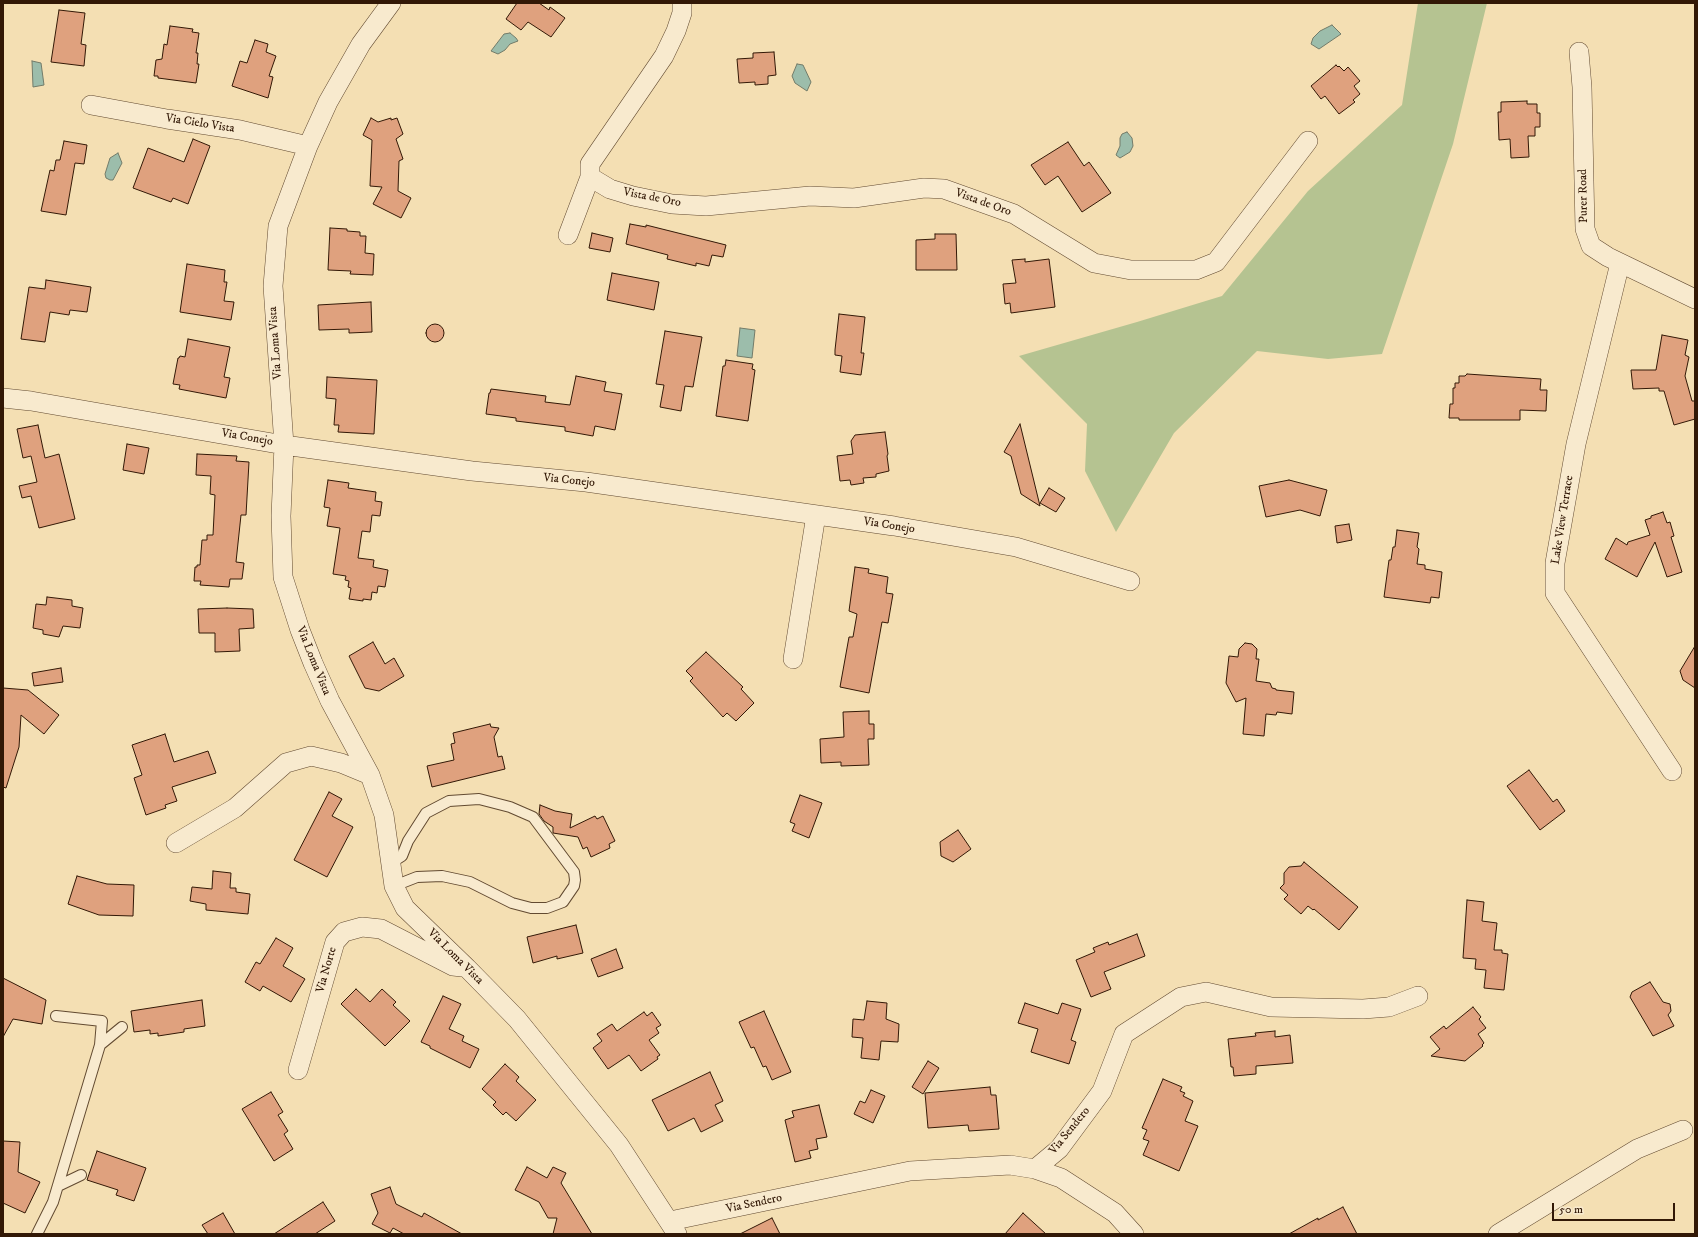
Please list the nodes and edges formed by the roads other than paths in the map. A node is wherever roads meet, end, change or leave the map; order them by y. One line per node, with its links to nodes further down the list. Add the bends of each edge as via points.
1 (391, 3): 6 (street, Via Loma Vista, via 361,44 328,102)
2 (682, 3): 7 (street, via 682,13 676,31 664,56 590,164)
3 (1579, 52): 9 (street, Purer Road, via 1585,229 1591,246)
4 (91, 105): 6 (street, Via Cielo Vista, via 240,130)
5 (1308, 142): 7 (street, Vista de Oro, via 1216,262 1196,270 1131,270 1094,263 1014,214 944,189 924,188 854,198 810,196 706,206 672,204 633,196 610,189)
6 (308, 146): 12 (street, Via Loma Vista, via 278,226 274,264 273,286)
7 (590, 177): 8 (street)
8 (568, 235)
9 (1620, 263): 10 (street, Purer Road); 16 (street, Lake View Terrace, via 1576,444 1555,563 1555,593)
10 (1695, 299)
11 (3, 398): 12 (street, Via Conejo)
12 (284, 444): 13 (street, Via Conejo, via 472,471 586,482); 17 (street, Via Loma Vista, via 281,516 283,577 313,663 340,721)
13 (816, 515): 14 (street, Via Conejo, via 1016,547); 15 (street)
14 (1130, 581)
15 (793, 659)
16 (1672, 771)
17 (370, 775): 18 (street, via 341,763 311,756 286,763 235,808); 19 (street, Via Loma Vista, via 384,815)
18 (176, 843)
19 (391, 864): 20 (street, Via Loma Vista); 20 (lane, via 402,856 426,812 449,801 478,799 510,807 533,817 574,872 575,880 563,902 547,908 531,908 512,903 470,882 442,876 417,877)
20 (394, 886): 21 (street, Via Loma Vista, via 405,908)
21 (467, 968): 26 (street, Via Norte, via 453,966 381,929 362,926 344,932 335,942); 31 (street, Via Loma Vista, via 517,1019 619,1145)
22 (1418, 996): 28 (street, Via Sendero, via 1389,1007 1363,1009 1272,1007 1206,992 1181,997 1124,1034 1102,1091 1059,1149)
23 (56, 1016): 25 (lane, via 102,1021)
24 (122, 1027): 25 (lane)
25 (100, 1045): 30 (lane)
26 (298, 1070)
27 (1683, 1130): 34 (street, via 1637,1149)
28 (1035, 1169): 31 (street, Via Sendero, via 1010,1165 910,1171); 33 (street, via 1060,1178 1115,1213)
29 (81, 1175): 30 (lane)
30 (58, 1186): 32 (lane)
31 (674, 1228)
32 (37, 1234)
33 (1134, 1234)
34 (1498, 1234)

